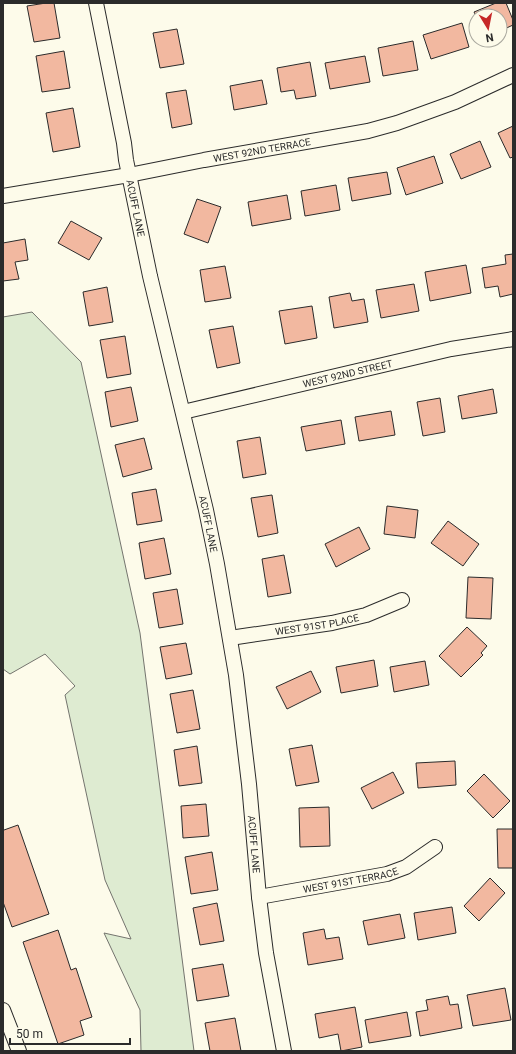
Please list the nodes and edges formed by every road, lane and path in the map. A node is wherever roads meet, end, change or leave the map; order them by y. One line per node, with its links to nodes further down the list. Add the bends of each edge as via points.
1 (96, 3): 3 (street, ACUFF LANE)
2 (513, 75): 3 (street, WEST 92ND TERRACE, via 455,102 368,131)
3 (130, 175): 4 (street, WEST 92ND TERRACE); 6 (street, ACUFF LANE, via 150,276)
4 (3, 196)
5 (513, 339): 6 (street, WEST 92ND STREET, via 451,349)
6 (183, 412): 8 (street, ACUFF LANE, via 208,518)
7 (402, 600): 8 (street, WEST 91ST PLACE, via 366,615 332,623)
8 (230, 638): 10 (street, ACUFF LANE, via 250,784)
9 (435, 847): 10 (street, WEST 91ST TERRACE, via 406,867 387,874)
10 (259, 896): 13 (street, ACUFF LANE, via 266,953)
11 (3, 1010): 12 (street)
12 (19, 1051)
13 (284, 1051)

